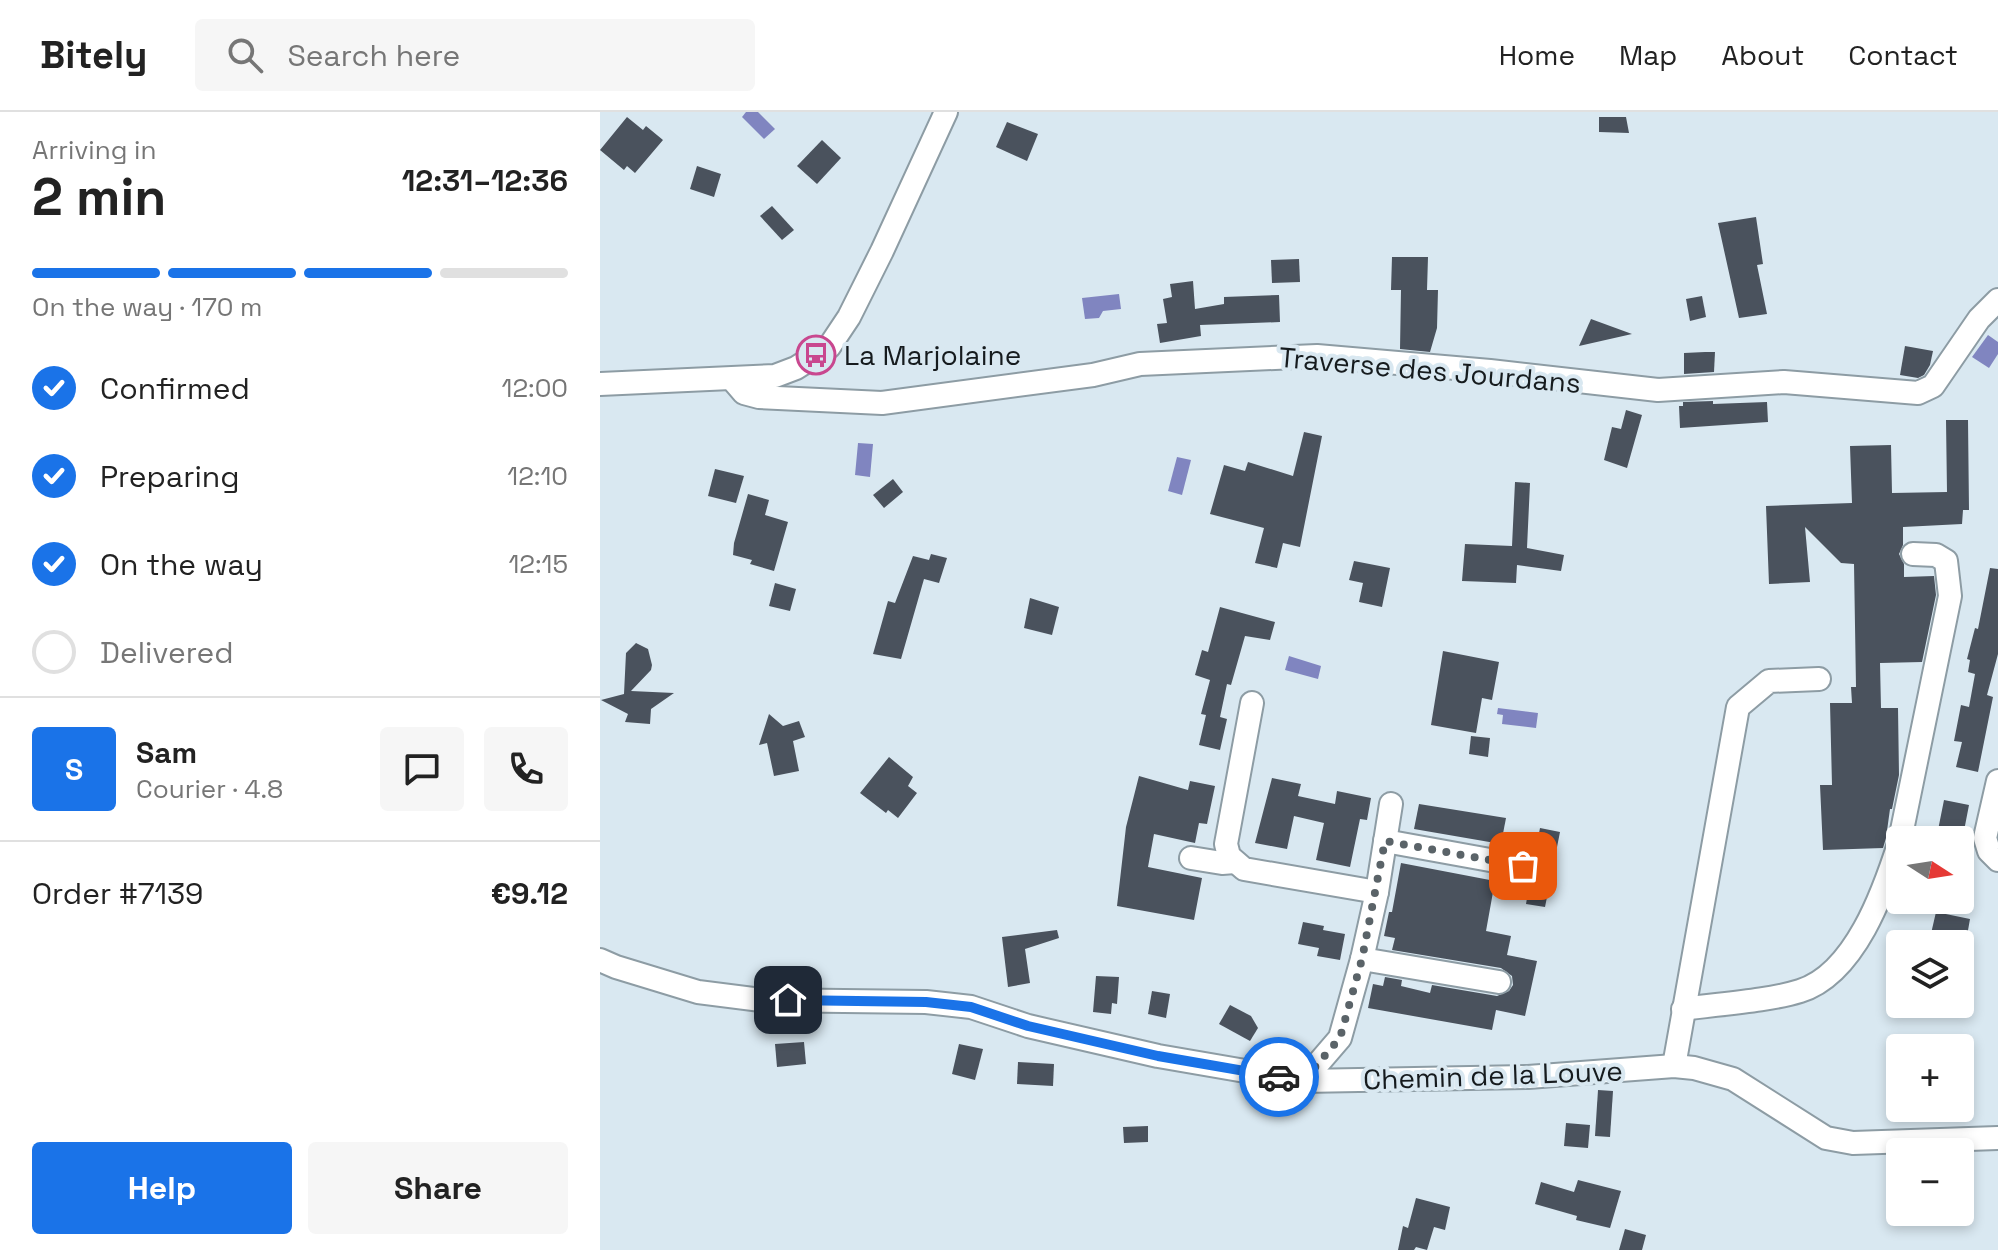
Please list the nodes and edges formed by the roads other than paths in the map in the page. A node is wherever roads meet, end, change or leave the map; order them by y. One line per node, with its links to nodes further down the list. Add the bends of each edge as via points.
1 (946, 112): 3 (street, via 882,251 829,347 775,376)
2 (1998, 300): 3 (street, Traverse des Jourdans, via 1933,386 1918,393 1784,382 1658,390 1317,356 1140,364 882,403 759,397 744,393)
3 (732, 379): 4 (street)
4 (600, 384)
5 (1913, 554): 10 (street, via 1946,561 1950,596)
6 (1819, 679): 21 (street, via 1769,681 1738,707)
7 (1252, 703): 14 (street, via 1226,844)
8 (1998, 781): 13 (street, via 1985,838)
9 (1391, 804): 11 (street)
10 (1903, 826)
11 (1385, 841): 15 (street); 17 (street)
12 (1191, 858): 14 (street)
13 (1998, 860)
14 (1235, 862): 17 (street, via 1244,869)
15 (1523, 866)
16 (1886, 879): 21 (street, via 1854,948 1835,972 1802,991)
17 (1377, 892): 18 (street)
18 (1362, 959): 20 (street); 23 (street, via 1340,1038)
19 (600, 960): 23 (street, Chemin de la Louve, via 698,992 761,1000 971,1007 1158,1056)
20 (1499, 982)
21 (1683, 1009): 22 (street)
22 (1674, 1066): 23 (street, Chemin de la Louve, via 1528,1077); 24 (street, Chemin de la Louve, via 1733,1079 1826,1138 1853,1143)
23 (1303, 1081)
24 (1998, 1138)

